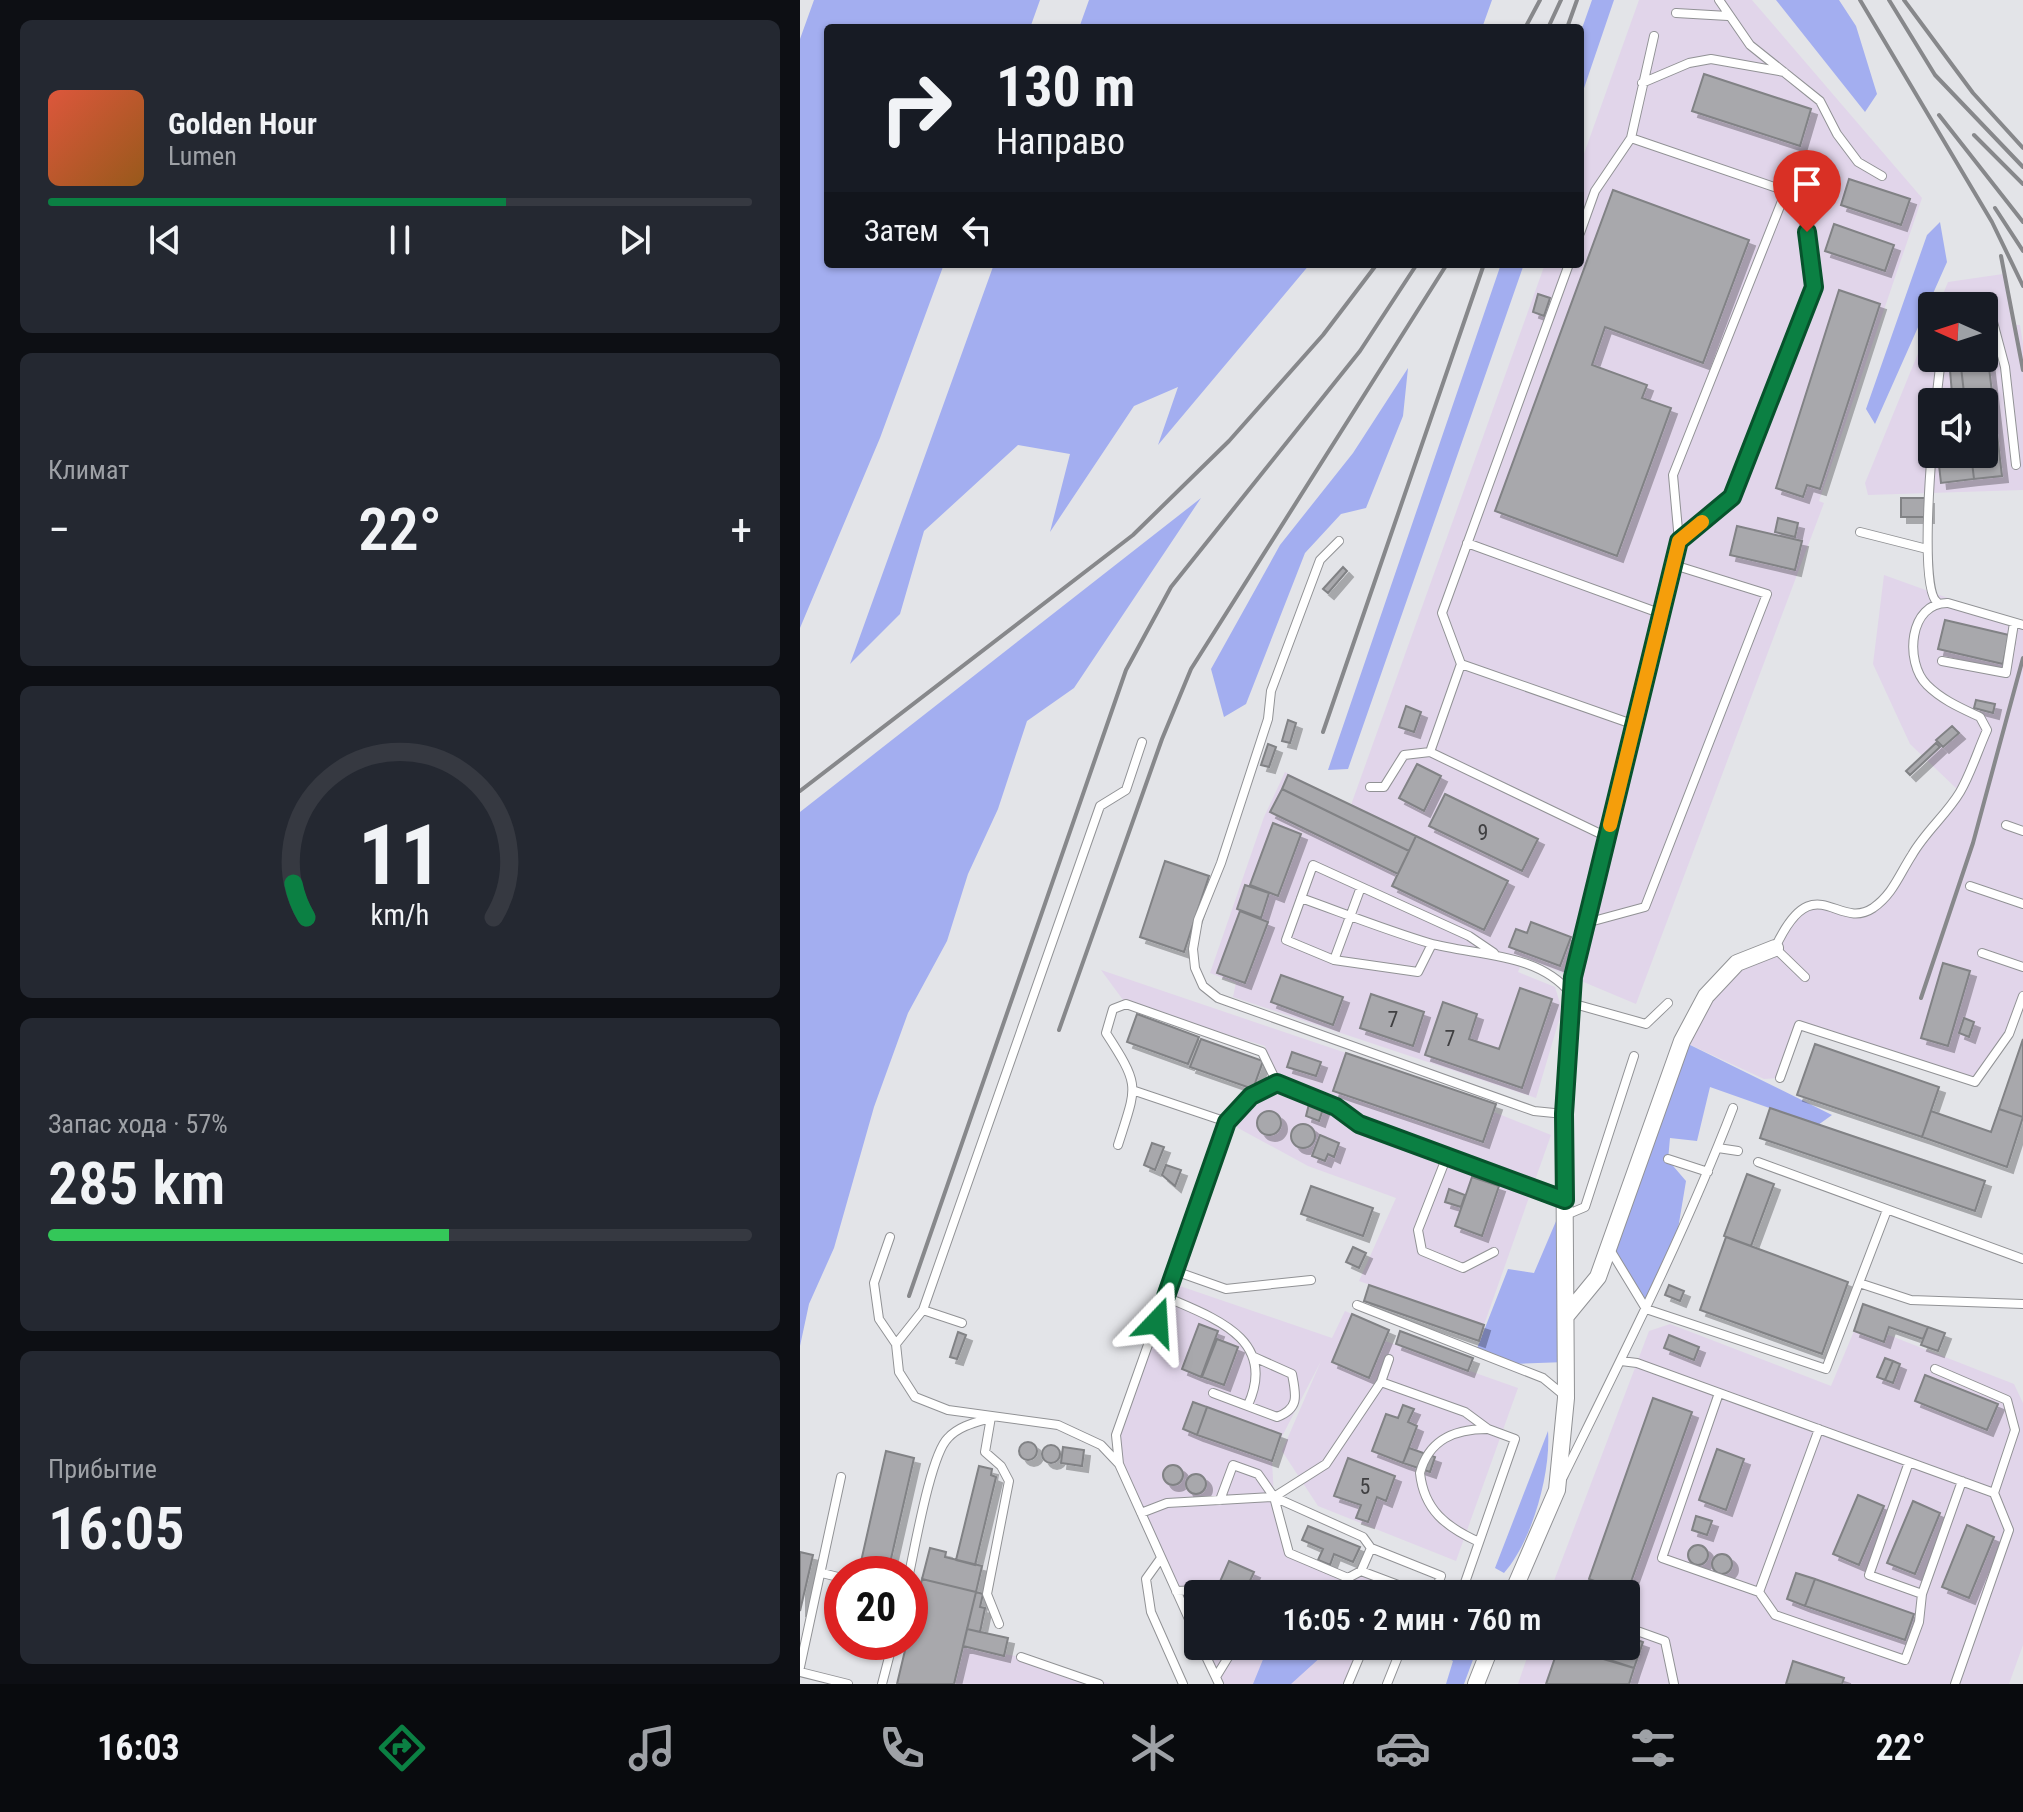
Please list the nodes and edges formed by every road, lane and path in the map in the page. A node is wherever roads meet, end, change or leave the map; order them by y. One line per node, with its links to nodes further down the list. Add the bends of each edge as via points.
1 (1719, 0): 3 (lane)
2 (1676, 13): 3 (lane)
3 (1728, 16): 5 (lane, via 1750,45)
4 (1654, 36): 6 (lane)
5 (1784, 73): 6 (lane, via 1711,59); 8 (lane, via 1820,101 1858,162)
6 (1642, 83): 7 (lane)
7 (1631, 138): 9 (lane); 10 (lane, via 1595,191)
8 (1882, 176)
9 (1786, 191): 17 (lane, via 1673,475); 17 (lane, via 1802,212 1814,287 1732,497)
10 (1584, 222)
11 (1568, 268): 18 (lane)
12 (1998, 341): 13 (lane)
13 (2016, 465)
14 (1931, 468): 19 (lane)
15 (1860, 532): 19 (lane)
16 (1339, 541): 54 (lane, via 1320,560 1271,691 1268,719 1198,920 1195,968 1203,986 1218,998 1534,1111)
17 (1679, 541): 20 (lane)
18 (1467, 543): 22 (lane); 25 (lane, via 1442,613)
19 (1927, 549): 21 (lane, via 1929,589)
20 (1674, 565): 22 (lane); 38 (lane, via 1767,594 1645,907)
21 (1937, 602): 23 (lane); 40 (lane, via 1914,633 1913,658 1925,684 1980,717 1987,730 1960,792 1912,854 1894,888 1870,910 1854,912 1818,902 1799,910)
22 (1662, 614): 26 (lane)
23 (2018, 624): 24 (lane, via 2006,673)
24 (1942, 661)
25 (1461, 664): 26 (lane); 28 (lane)
26 (1635, 725): 32 (lane)
27 (1142, 742): 76 (lane, via 1126,790 1100,806)
28 (1430, 752): 29 (lane, via 1404,755 1384,787); 32 (lane)
29 (1370, 787)
30 (2006, 825): 31 (lane)
31 (2023, 831)
32 (1607, 837): 38 (lane)
33 (1970, 886): 36 (lane)
34 (1361, 887): 35 (lane, via 1313,865); 37 (lane); 41 (lane, via 1469,936)
35 (1301, 898): 37 (lane); 43 (lane, via 1286,940)
36 (2023, 904)
37 (1350, 916): 39 (lane); 43 (lane)
38 (1586, 923): 47 (lane)
39 (1432, 944): 41 (lane); 43 (lane, via 1418,972)
40 (1775, 948): 45 (lane); 66 (street, via 1737,963 1706,996 1682,1041)
41 (1494, 953): 47 (lane, via 1562,982)
42 (1982, 953): 44 (lane)
43 (1334, 960)
44 (2023, 967)
45 (1805, 977)
46 (2023, 996): 50 (lane, via 2009,1034 1975,1082 1799,1025)
47 (1571, 998): 48 (lane, via 1646,1024); 54 (street)
48 (1668, 1003)
49 (1634, 1056): 63 (lane, via 1585,1207)
50 (1780, 1078)
51 (1277, 1083): 52 (lane, via 1262,1052 1126,1004 1113,1009 1106,1033); 55 (lane, via 1251,1096); 59 (lane, via 1336,1107 1359,1124)
52 (1135, 1091): 55 (lane); 56 (lane)
53 (1733, 1108): 57 (lane)
54 (1564, 1114): 63 (street)
55 (1227, 1122): 69 (lane)
56 (1118, 1145)
57 (1718, 1148): 58 (lane); 62 (lane)
58 (1738, 1151)
59 (1447, 1156): 63 (lane); 67 (lane, via 1418,1230 1422,1251 1463,1268)
60 (1668, 1159): 62 (lane)
61 (1758, 1162): 64 (lane)
62 (1708, 1172): 75 (lane)
63 (1565, 1208): 77 (street)
64 (1887, 1210): 68 (lane); 71 (lane)
65 (890, 1237): 79 (lane, via 874,1283 879,1319)
66 (1608, 1248): 75 (lane); 77 (street, via 1598,1277)
67 (1494, 1252)
68 (2023, 1259)
69 (1175, 1271): 70 (lane, via 1226,1289); 72 (lane)
70 (1311, 1280)
71 (1859, 1283): 73 (lane, via 1911,1300); 75 (lane, via 1826,1369)
72 (1166, 1297): 80 (lane, via 1229,1324); 93 (lane, via 1116,1435)
73 (2023, 1304)
74 (1357, 1305): 87 (lane, via 1543,1378)
75 (1646, 1309): 82 (lane)
76 (923, 1310): 78 (lane); 79 (lane)
77 (1566, 1316): 87 (street)
78 (962, 1323)
79 (896, 1344): 89 (lane, via 899,1372 915,1397 948,1410)
80 (1254, 1357): 88 (lane, via 1258,1383); 88 (lane, via 1292,1374 1297,1400 1290,1412 1277,1417)
81 (1389, 1359): 84 (lane)
82 (1621, 1361): 86 (lane); 96 (lane)
83 (1935, 1369): 97 (lane, via 2007,1400 2015,1430)
84 (1381, 1382): 90 (lane, via 1465,1412); 98 (lane, via 1326,1464)
85 (1213, 1393): 88 (lane)
86 (1719, 1393): 91 (lane); 113 (lane, via 1662,1558)
87 (1566, 1398): 96 (street)
88 (1248, 1405)
89 (991, 1417): 93 (lane, via 1070,1429 1101,1445); 103 (lane, via 946,1439); 116 (lane, via 985,1452 1009,1481 987,1594)
90 (1488, 1429): 101 (lane, via 1515,1439); 101 (lane, via 1447,1435 1433,1446 1420,1473 1430,1509)
91 (1819, 1429): 92 (lane); 113 (lane)
92 (1909, 1462): 95 (lane); 114 (lane, via 1869,1575)
93 (1119, 1464): 100 (lane)
94 (841, 1477): 106 (lane)
95 (1962, 1481): 97 (lane); 114 (lane)
96 (1557, 1490): 110 (street)
97 (1994, 1493): 135 (lane, via 2009,1530)
98 (1274, 1497): 99 (lane); 99 (lane, via 1258,1474 1233,1465); 102 (lane, via 1363,1537); 105 (lane, via 1289,1553 1348,1578)
99 (1220, 1500): 100 (lane, via 1167,1503)
100 (1141, 1513): 104 (lane)
101 (1479, 1542): 109 (lane)
102 (1371, 1548): 105 (lane); 108 (lane, via 1441,1576)
103 (913, 1556)
104 (1161, 1558): 111 (lane); 130 (lane, via 1146,1579 1151,1612)
105 (1361, 1571): 107 (lane)
106 (822, 1573): 125 (lane)
107 (1385, 1580)
108 (1439, 1580)
109 (1466, 1580)
110 (1518, 1580)
111 (1176, 1591): 112 (lane); 115 (lane)
112 (1184, 1591)
113 (1759, 1592): 114 (lane, via 1775,1615 1905,1660 1919,1622)
114 (1922, 1594)
115 (1184, 1608)
116 (999, 1624)
117 (1640, 1632): 134 (lane, via 1665,1641)
118 (1021, 1657): 129 (lane)
119 (888, 1660): 128 (lane)
120 (1208, 1660): 126 (lane)
121 (1228, 1660): 126 (lane)
122 (1358, 1660): 131 (lane)
123 (1397, 1660): 132 (lane)
124 (1485, 1660): 133 (street)
125 (800, 1669): 127 (lane)
126 (1217, 1680)
127 (848, 1684)
128 (882, 1684)
129 (1099, 1684)
130 (1183, 1684)
131 (1348, 1684)
132 (1387, 1684)
133 (1476, 1684)
134 (1674, 1684)
135 (1955, 1684)

